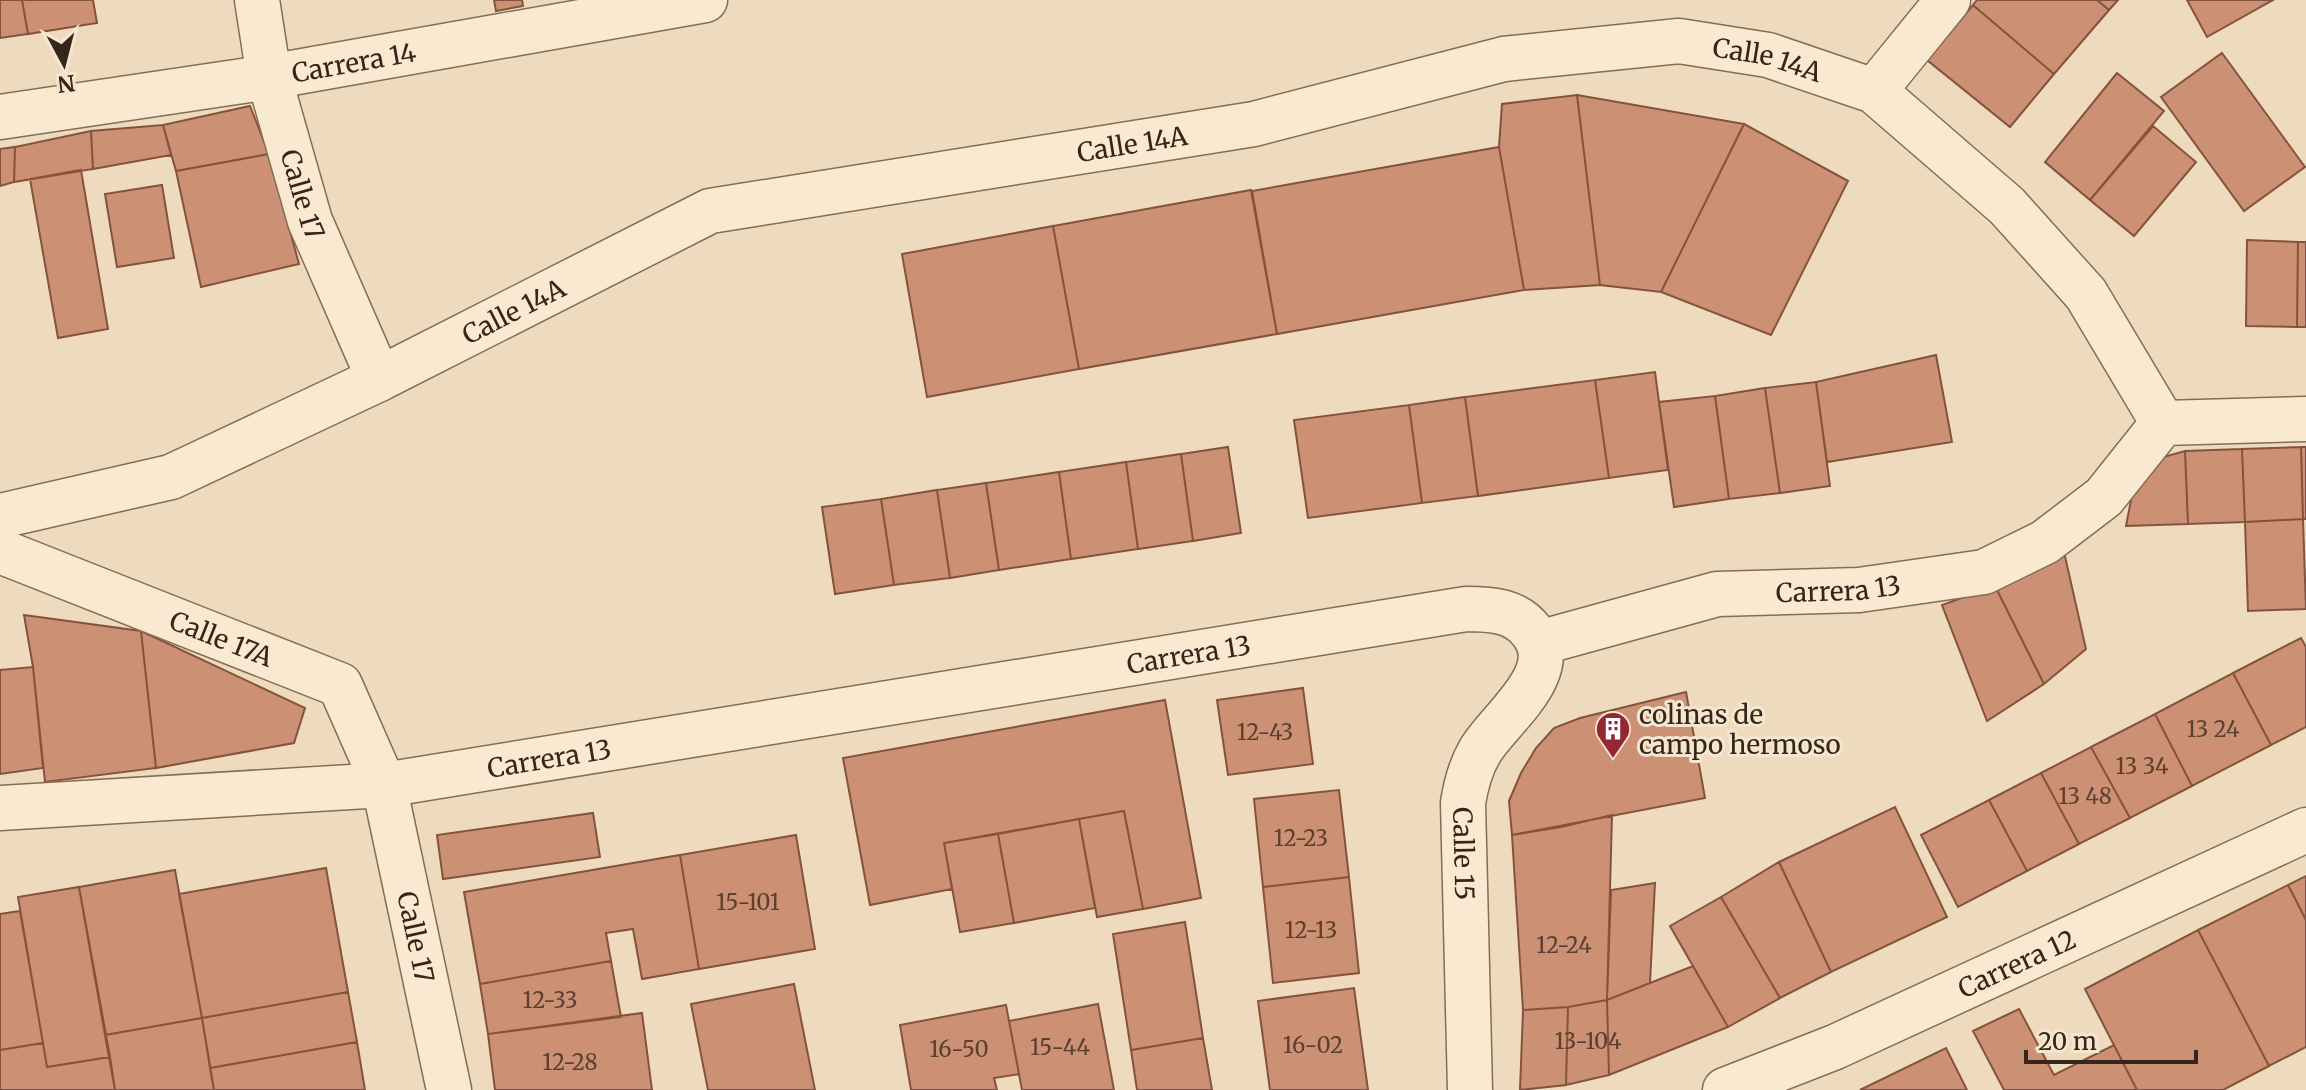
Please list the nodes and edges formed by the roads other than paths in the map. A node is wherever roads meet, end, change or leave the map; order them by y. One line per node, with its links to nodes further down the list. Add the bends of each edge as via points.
1 (257, 0): 4 (street, Calle 17)
2 (705, 0): 4 (street, Carrera 14)
3 (1948, 0): 5 (street)
4 (269, 77): 6 (street, Carrera 14); 7 (street, Calle 17, via 310,221)
5 (1874, 91): 7 (street, Calle 14A, via 1768,55 1679,41 1504,59 1254,124 710,211); 9 (street, Calle 14A, via 2007,206 2086,294)
6 (0, 117)
7 (379, 379): 10 (street, Calle 14A, via 171,477)
8 (2306, 419): 9 (street)
9 (2163, 423): 12 (street, Carrera 13, via 2104,497 2045,542 1984,572 1859,590 1717,594)
10 (0, 516)
11 (0, 551): 13 (street, Calle 17A, via 340,685)
12 (1539, 643): 13 (street, Carrera 13, via 1506,612 1466,609); 17 (street, Calle 15, via 1537,677 1470,769 1463,803)
13 (384, 785): 14 (street, Carrera 13); 16 (street, Calle 17)
14 (0, 808)
15 (2306, 830): 18 (street, Carrera 12, via 1835,1047)
16 (449, 1090)
17 (1470, 1090)
18 (1725, 1090)

